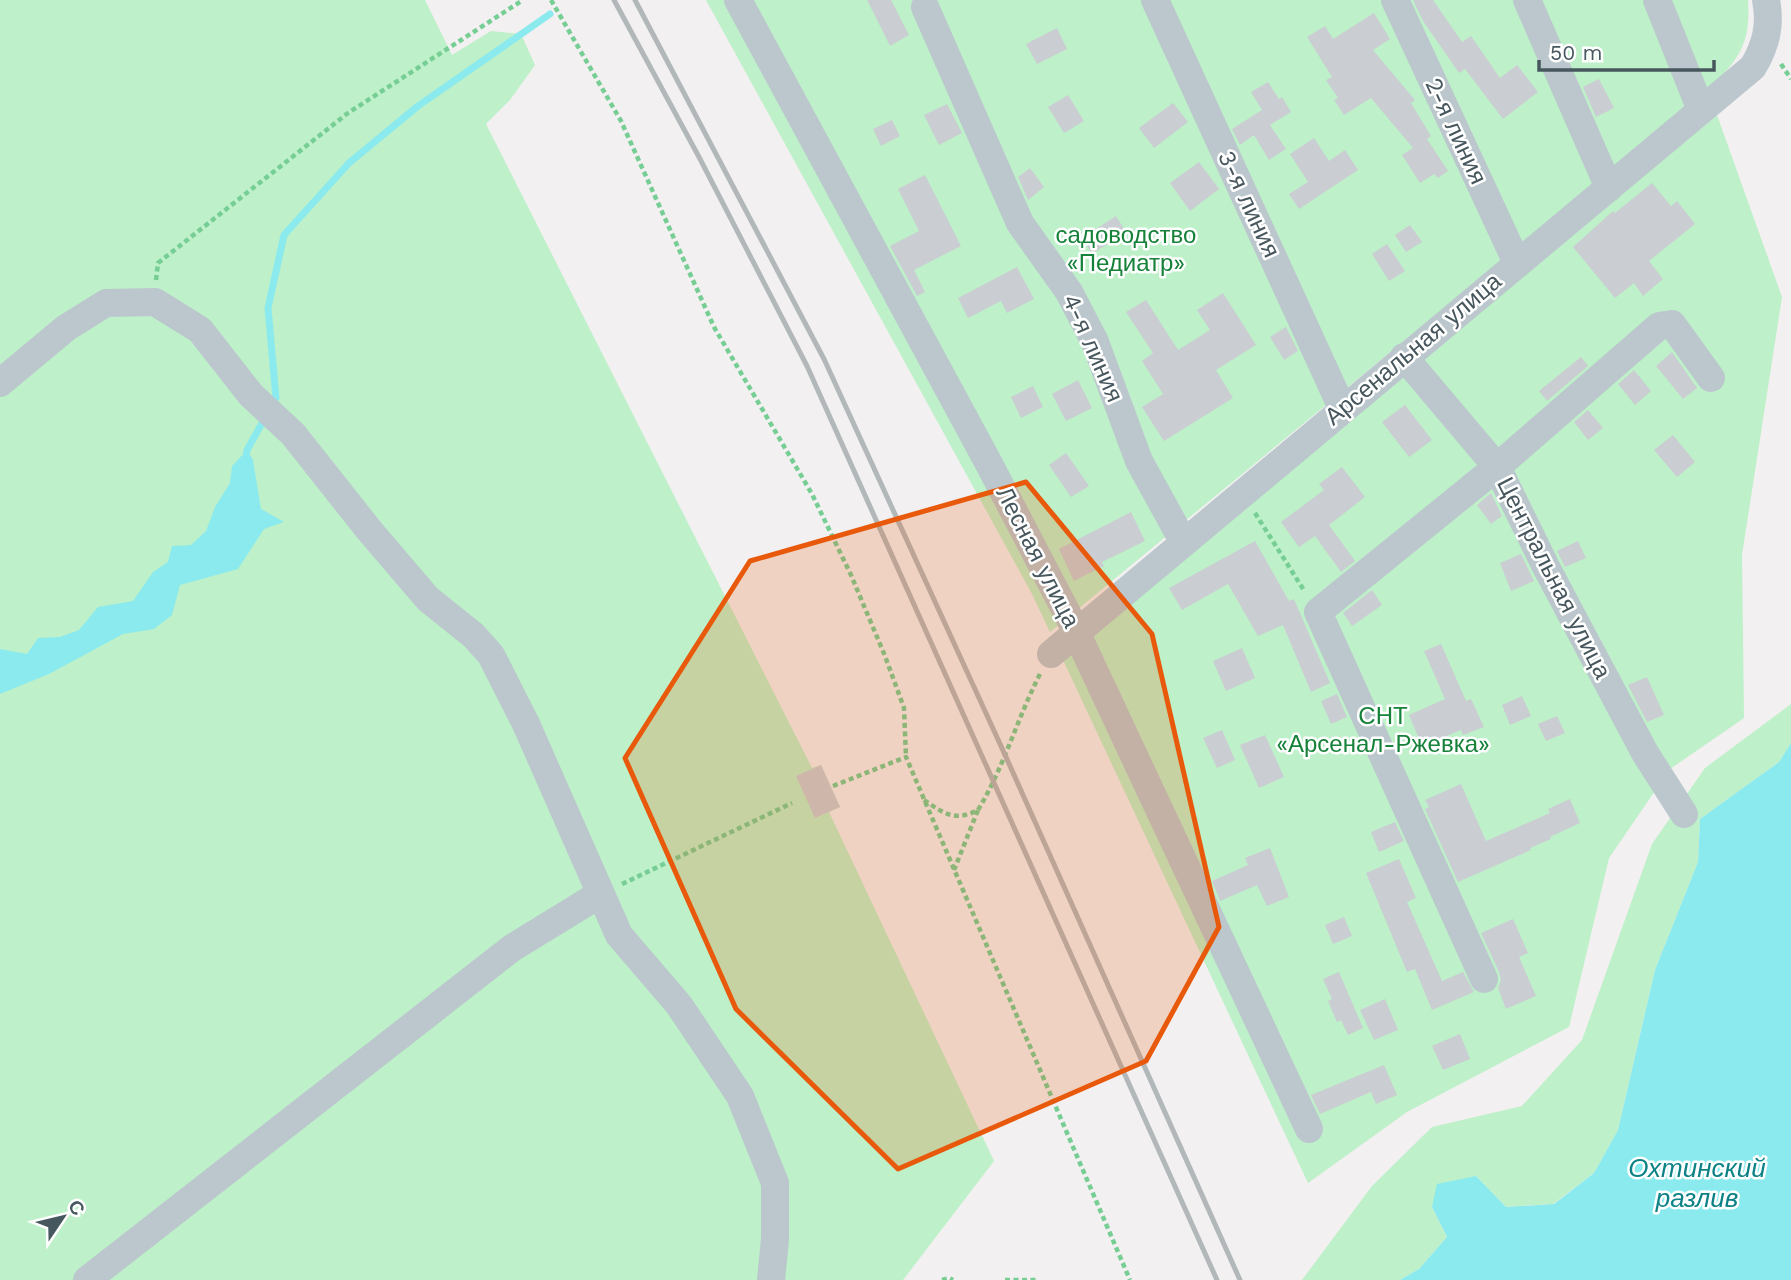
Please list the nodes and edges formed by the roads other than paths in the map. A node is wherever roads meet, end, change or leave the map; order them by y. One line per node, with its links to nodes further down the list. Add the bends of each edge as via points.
1 (738, 0): 17 (street, Лесная улица)
2 (1155, 0): 14 (street, 3-я линия)
3 (1395, 0): 10 (street, 2-я линия)
4 (1527, 0): 9 (street)
5 (1657, 0): 8 (street)
6 (1766, 0): 8 (street, Арсенальная улица, via 1766,39 1753,67)
7 (925, 7): 16 (street, 4-я линия, via 1020,223 1069,292 1095,342 1139,461)
8 (1701, 110): 9 (street, Арсенальная улица)
9 (1609, 188): 10 (street, Арсенальная улица)
10 (1517, 263): 11 (street, Арсенальная улица)
11 (1404, 357): 14 (street, Арсенальная улица); 15 (street, Центральная улица)
12 (1711, 378): 15 (street, via 1672,324 1659,326)
13 (0, 383): 20 (street, via 66,328 106,303 155,302 200,330 251,396 293,434 428,599 491,655)
14 (1342, 408): 16 (street, Арсенальная улица)
15 (1497, 467): 19 (street, Центральная улица, via 1645,753); 21 (street, via 1318,611)
16 (1183, 541): 17 (street, Арсенальная улица)
17 (1076, 631): 18 (street, Арсенальная улица); 22 (street, Лесная улица)
18 (1051, 654)
19 (1684, 814)
20 (600, 894): 23 (street, via 512,948); 24 (street, via 620,935 679,1005 740,1097 775,1183)
21 (1484, 979)
22 (1309, 1129)
23 (87, 1280)
24 (771, 1280)

